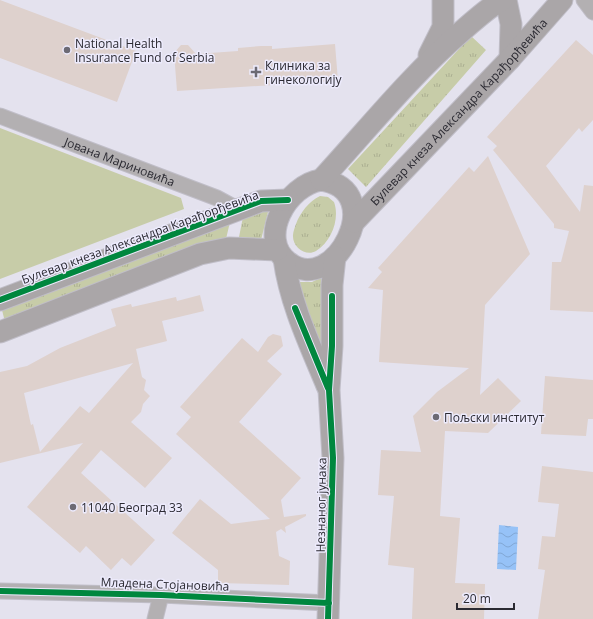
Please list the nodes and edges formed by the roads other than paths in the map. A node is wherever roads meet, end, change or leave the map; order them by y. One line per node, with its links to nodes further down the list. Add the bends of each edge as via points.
1 (443, 0): 8 (main road, via 444,21 441,32)
2 (502, 0): 8 (main road, via 482,14)
3 (506, 0): 7 (main road, via 511,24)
4 (562, 0): 7 (main road, Булевар кнеза Александра Карађорђевића)
5 (584, 0): 6 (street)
6 (593, 12)
7 (510, 59): 13 (main road, Булевар кнеза Александра Карађорђевића)
8 (420, 72): 10 (main road)
9 (0, 116): 12 (street, Јована Мариновића, via 217,198)
10 (321, 180): 11 (main road, via 306,184); 13 (main road, via 332,183 345,193 353,207)
11 (288, 200): 12 (main road, Булевар кнеза Александра Карађорђевића, via 261,201); 14 (main road, via 277,225 275,241)
12 (239, 210): 16 (main road, Булевар кнеза Александра Карађорђевића)
13 (354, 222): 15 (main road, via 347,239)
14 (280, 254): 15 (main road, via 297,267 312,269 326,265); 17 (main road, via 229,248 200,254); 18 (main road, Незнаног јунака, via 296,308)
15 (335, 256): 18 (main road, Незнаног јунака)
16 (0, 300)
17 (0, 332)
18 (329, 390): 21 (main road, Незнаног јунака, via 333,458)
19 (0, 591): 20 (street, Младена Стојановића)
20 (161, 594): 21 (street, Младена Стојановића); 22 (street)
21 (328, 611)
22 (155, 619)

